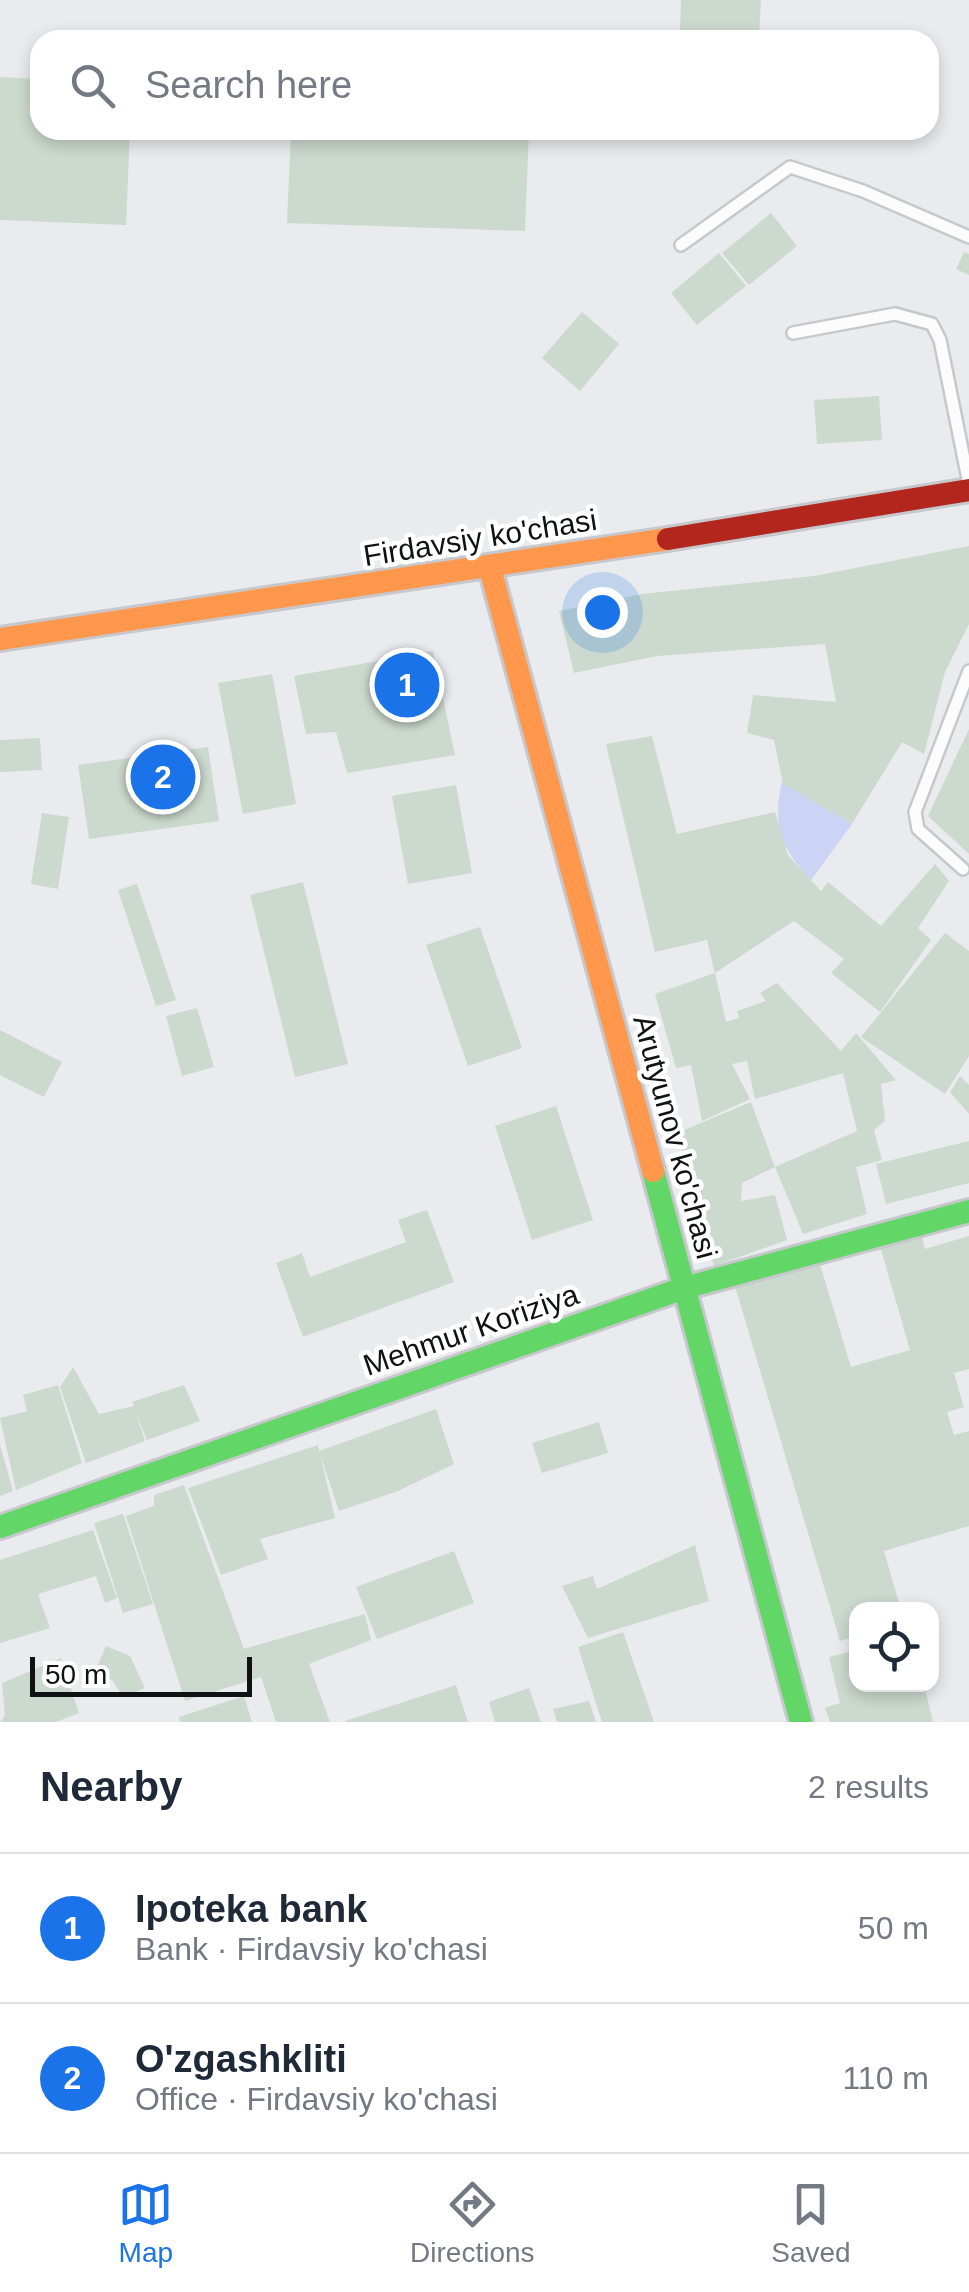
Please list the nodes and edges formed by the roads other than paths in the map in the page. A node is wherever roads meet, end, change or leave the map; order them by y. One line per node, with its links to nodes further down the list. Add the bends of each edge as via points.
1 (969, 237): 2 (lane, via 863,190 790,167)
2 (681, 245)
3 (793, 332): 4 (lane, via 895,314 932,324)
4 (969, 487): 5 (street, Firdavsiy ko'chasi)
5 (490, 568): 6 (street, Firdavsiy ko'chasi); 10 (street, Arutyunov ko'chasi)
6 (0, 639)
7 (969, 670): 8 (lane, via 915,812 918,829)
8 (963, 869)
9 (969, 1212): 10 (street, Mehmur Koriziya)
10 (684, 1288): 11 (street, Mehmur Koriziya); 12 (street, Arutyunov ko'chasi)
11 (0, 1527)
12 (802, 1722)

